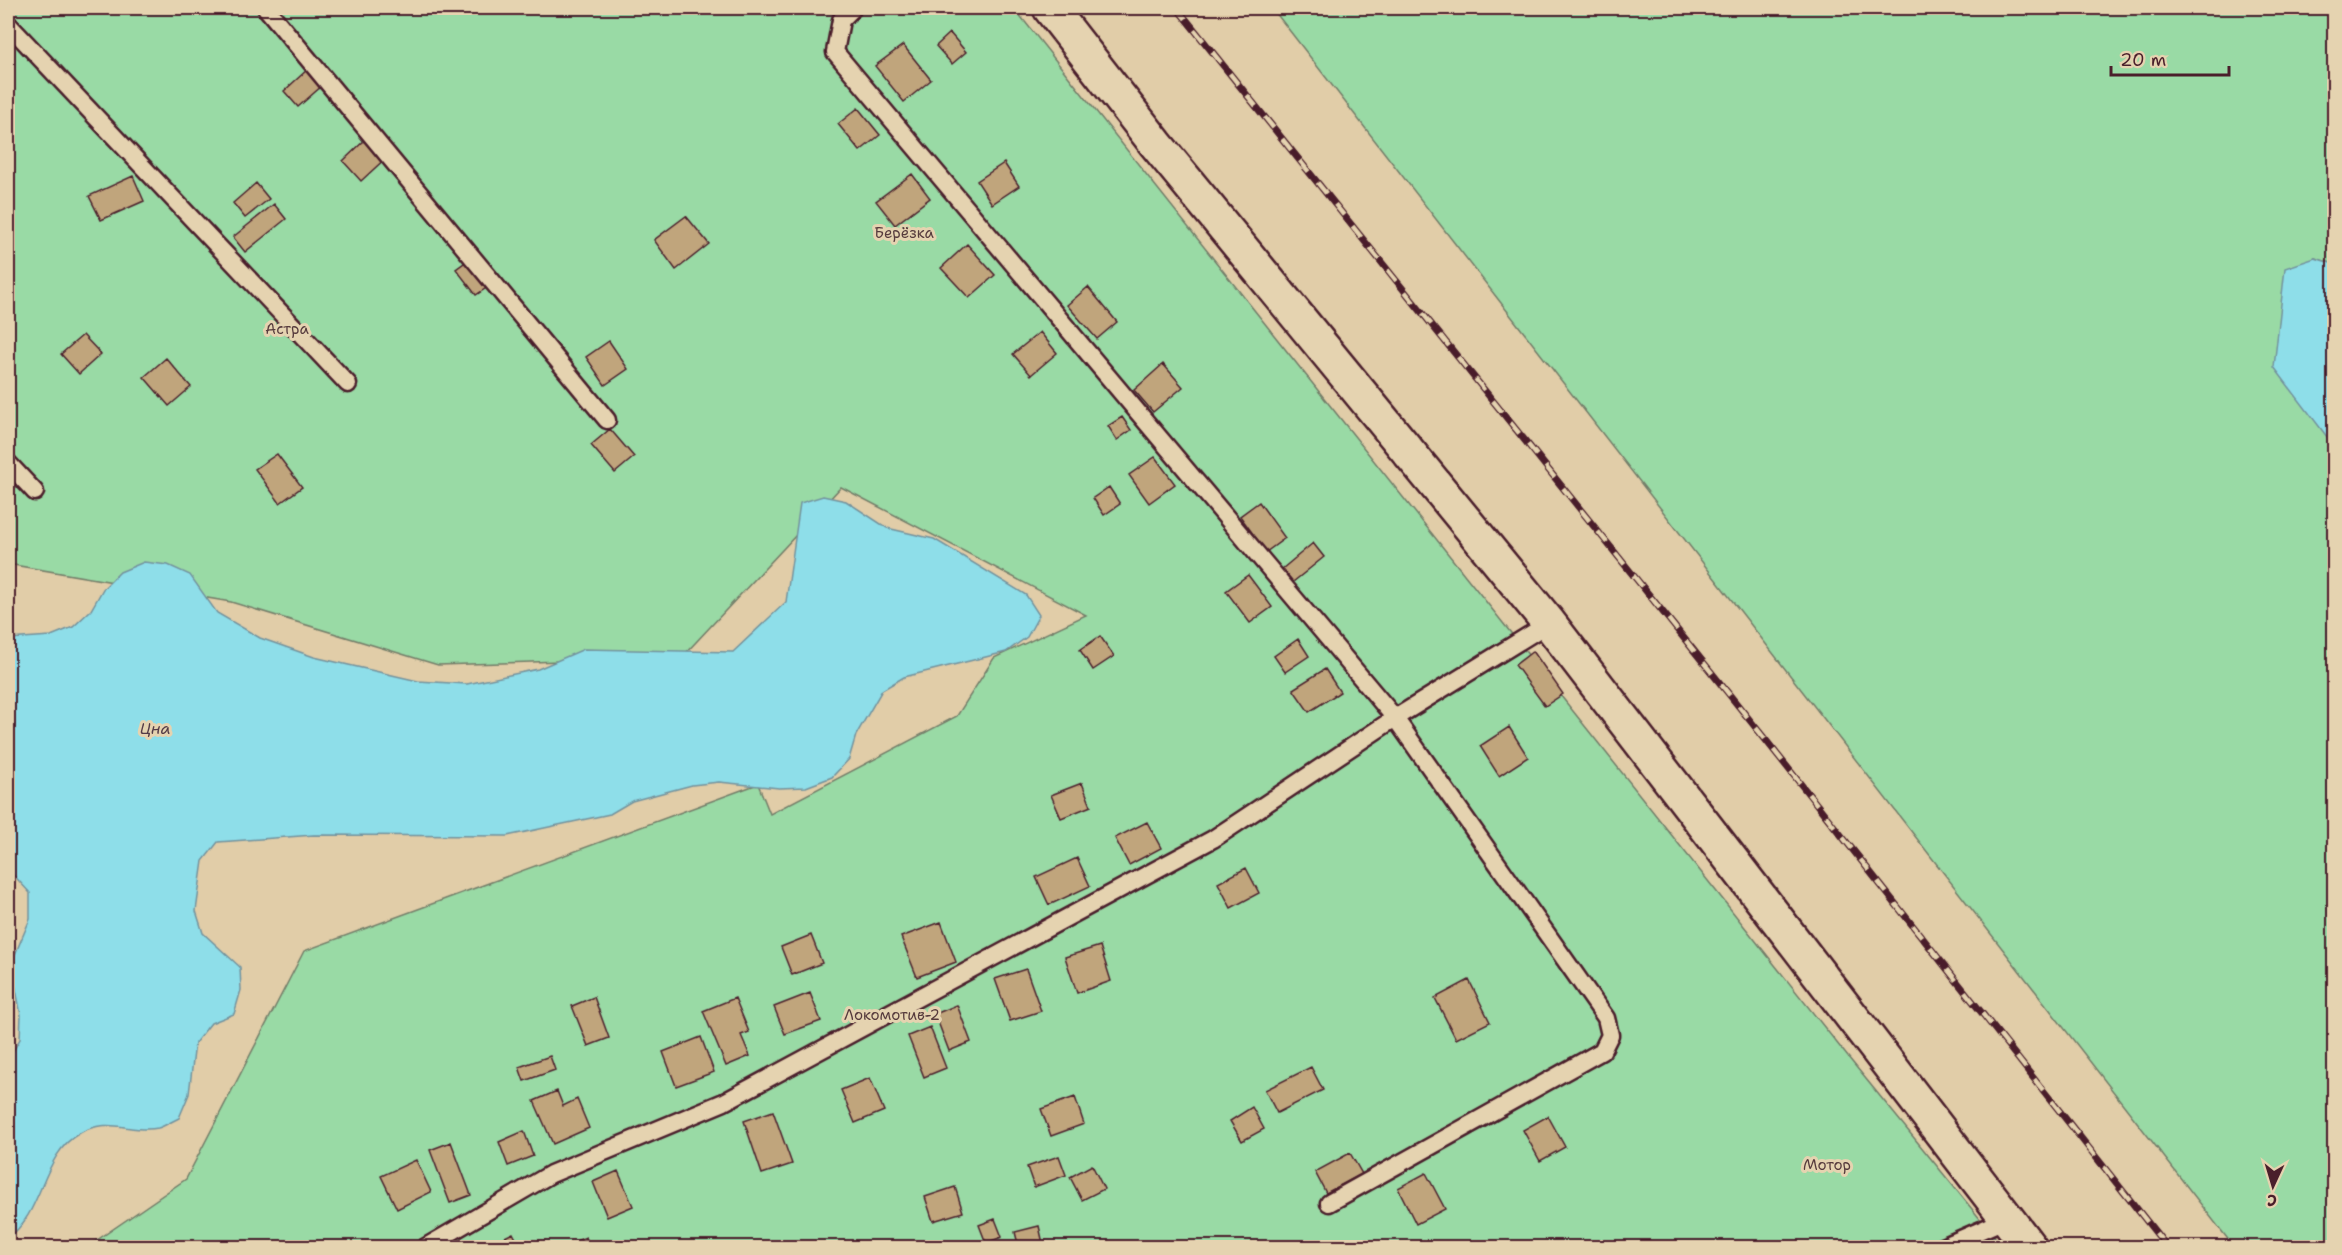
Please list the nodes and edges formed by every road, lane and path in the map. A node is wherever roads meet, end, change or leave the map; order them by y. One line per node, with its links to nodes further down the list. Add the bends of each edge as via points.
1 (266, 8): 6 (lane)
2 (853, 8): 10 (lane, via 841,20 835,52)
3 (1050, 8): 9 (street, via 1156,144)
4 (8, 24): 5 (lane)
5 (348, 384)
6 (607, 420)
7 (8, 463): 8 (lane)
8 (35, 492)
9 (1549, 623): 10 (lane); 12 (street)
10 (1395, 718): 11 (lane, via 1606,1018 1610,1035 1602,1051); 13 (lane, via 1213,839 724,1102 550,1174)
11 (1329, 1203)
12 (2009, 1218): 14 (lane); 15 (street)
13 (424, 1248)
14 (1940, 1248)
15 (2030, 1248)

